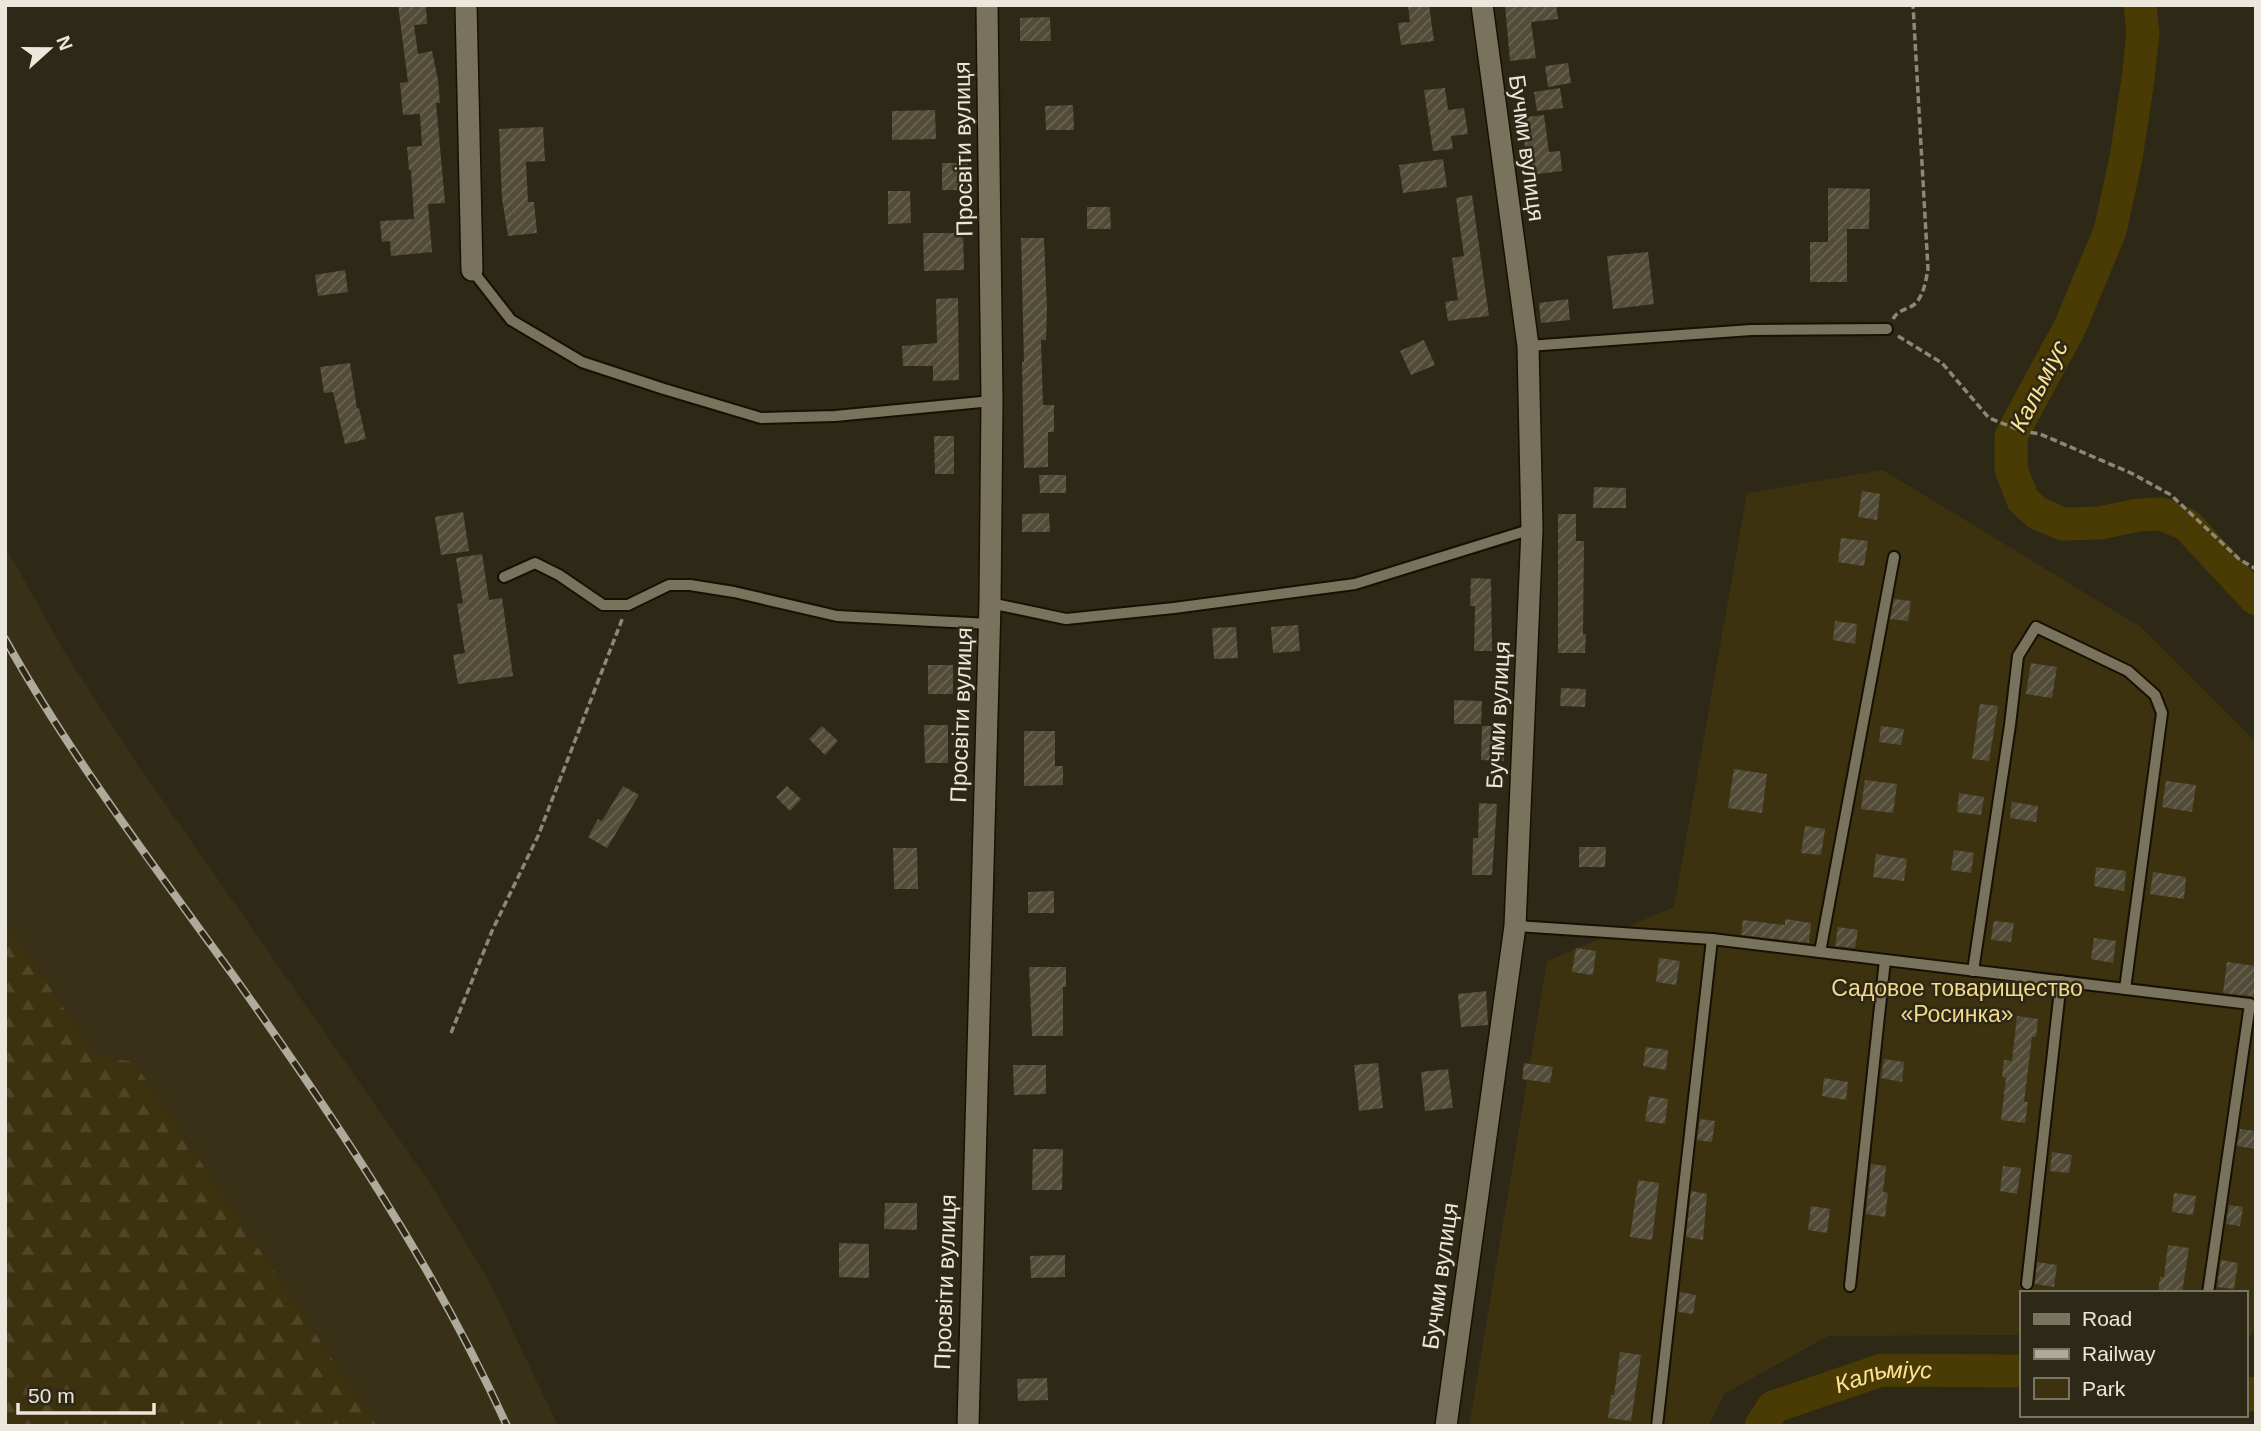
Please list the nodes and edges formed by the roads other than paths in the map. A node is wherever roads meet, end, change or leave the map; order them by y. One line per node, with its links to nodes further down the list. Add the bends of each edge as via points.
1 (466, 5): 4 (street)
2 (988, 5): 7 (street, Просвіти вулиця)
3 (1482, 5): 6 (street, Бучми вулиця)
4 (472, 270): 7 (lane, via 511,320 582,362 761,418)
5 (1887, 329): 6 (lane, via 1751,330)
6 (1528, 346): 8 (street, Бучми вулиця)
7 (992, 401): 11 (street, Просвіти вулиця)
8 (1532, 529): 11 (lane, via 1355,584 1066,619); 12 (street, Бучми вулиця)
9 (1894, 556): 14 (lane)
10 (504, 578): 11 (lane, via 535,563 603,605 628,605 669,585 690,585 837,616)
11 (990, 613): 22 (street, Просвіти вулиця)
12 (1515, 926): 13 (lane); 23 (street, Бучми вулиця)
13 (1712, 939): 14 (lane); 24 (lane)
14 (1820, 952): 15 (lane)
15 (1885, 960): 16 (lane); 20 (lane)
16 (1973, 971): 17 (lane); 18 (lane, via 2018,656 2036,627 2128,671 2155,695 2162,713)
17 (2061, 981): 18 (lane); 19 (lane)
18 (2125, 989): 21 (lane, via 2250,1004)
19 (2027, 1284)
20 (1850, 1286)
21 (2208, 1291)
22 (968, 1426)
23 (1446, 1426)
24 (1657, 1426)

